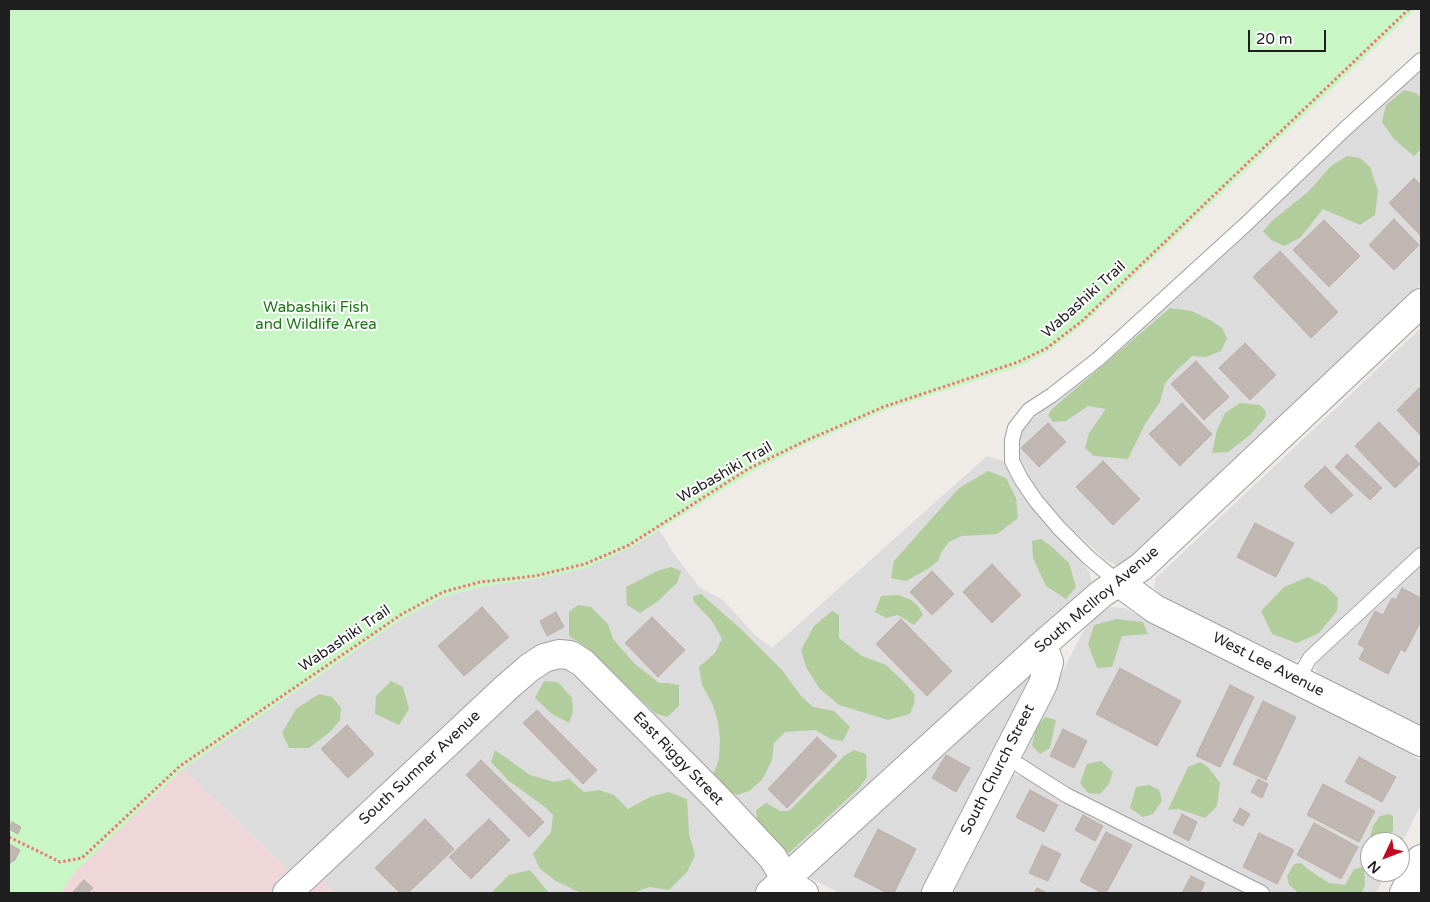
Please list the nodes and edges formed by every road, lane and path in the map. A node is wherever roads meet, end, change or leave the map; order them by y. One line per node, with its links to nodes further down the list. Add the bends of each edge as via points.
1 (1409, 9): 11 (path, Wabashiki Trail, via 1082,321 1047,348 1018,362 883,407 805,441 748,469 629,545 585,564 534,576 480,582 443,592 402,614 180,766 82,858 60,862)
2 (1421, 60): 5 (lane, via 1245,226 1098,359 1029,410 1015,428 1012,460 1021,479 1058,528)
3 (1421, 303): 5 (street, South McIlroy Avenue, via 1140,567)
4 (1421, 555): 8 (lane, via 1310,658)
5 (1118, 582): 6 (street, South McIlroy Avenue); 8 (street, West Lee Avenue, via 1156,609)
6 (1040, 647): 10 (street, South Church Street, via 1049,662 1043,684); 13 (street, South McIlroy Avenue)
7 (559, 654): 13 (street, East Riggy Street, via 570,655 583,664 722,804 773,858); 14 (street, South Sumner Avenue, via 544,658 507,687)
8 (1297, 680): 9 (street, West Lee Avenue)
9 (1421, 742)
10 (1004, 758): 15 (street, South Church Street); 16 (lane, via 1066,795)
11 (9, 837)
12 (1421, 859): 17 (street)
13 (787, 888)
14 (287, 893)
15 (936, 893)
16 (1262, 893)
17 (1404, 893)

